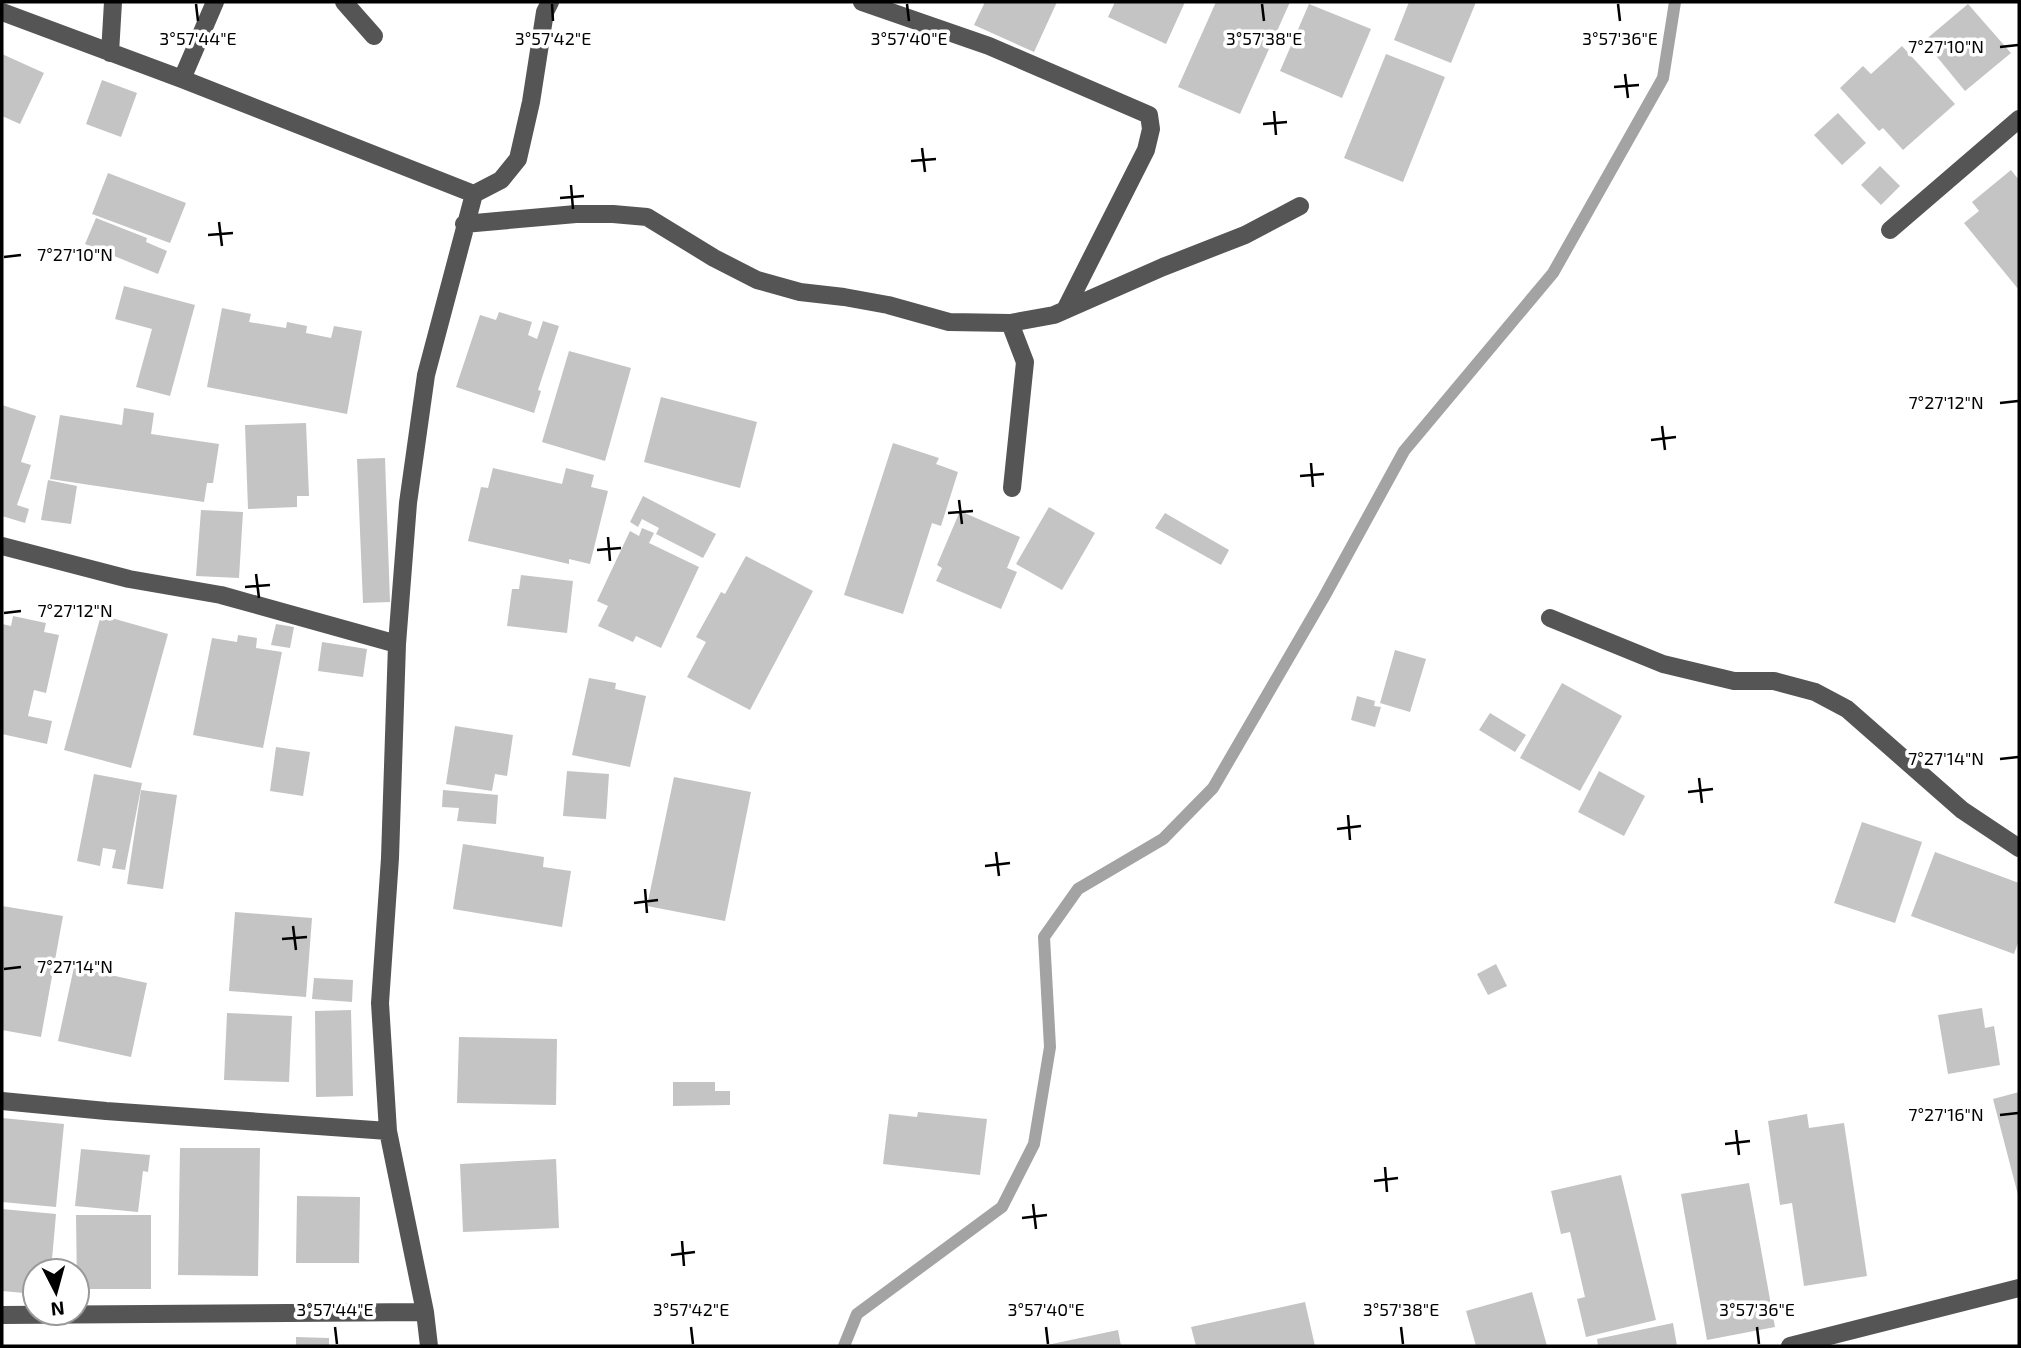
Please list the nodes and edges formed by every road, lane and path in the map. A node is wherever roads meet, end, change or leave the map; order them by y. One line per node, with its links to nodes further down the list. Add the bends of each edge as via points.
1 (113, 2): 8 (street)
2 (215, 2): 9 (street)
3 (344, 2): 7 (street)
4 (550, 2): 11 (street, via 518,159 501,180)
5 (862, 2): 15 (street, via 989,46 1149,115 1146,150)
6 (2, 12): 8 (street)
7 (374, 36)
8 (110, 53): 9 (street)
9 (182, 79): 11 (street)
10 (2016, 128): 14 (street)
11 (474, 194): 13 (street)
12 (1300, 206): 15 (street, via 1245,235)
13 (464, 224): 16 (street, via 576,214 647,217 757,280 949,321); 20 (street, via 426,375 408,503)
14 (1890, 230)
15 (1065, 310): 16 (street)
16 (1010, 323): 17 (street, via 1025,362)
17 (1012, 488)
18 (2, 546): 20 (street, via 129,579 221,595)
19 (1550, 618): 21 (street, via 1664,664 1734,681 1774,681 1815,692 1847,709 1962,810)
20 (397, 643): 23 (street, via 380,1003)
21 (2019, 848)
22 (2, 1101): 23 (street)
23 (388, 1131): 25 (street)
24 (2019, 1288): 28 (street)
25 (425, 1312): 26 (street); 27 (street)
26 (2, 1315)
27 (429, 1346)
28 (1790, 1346)

